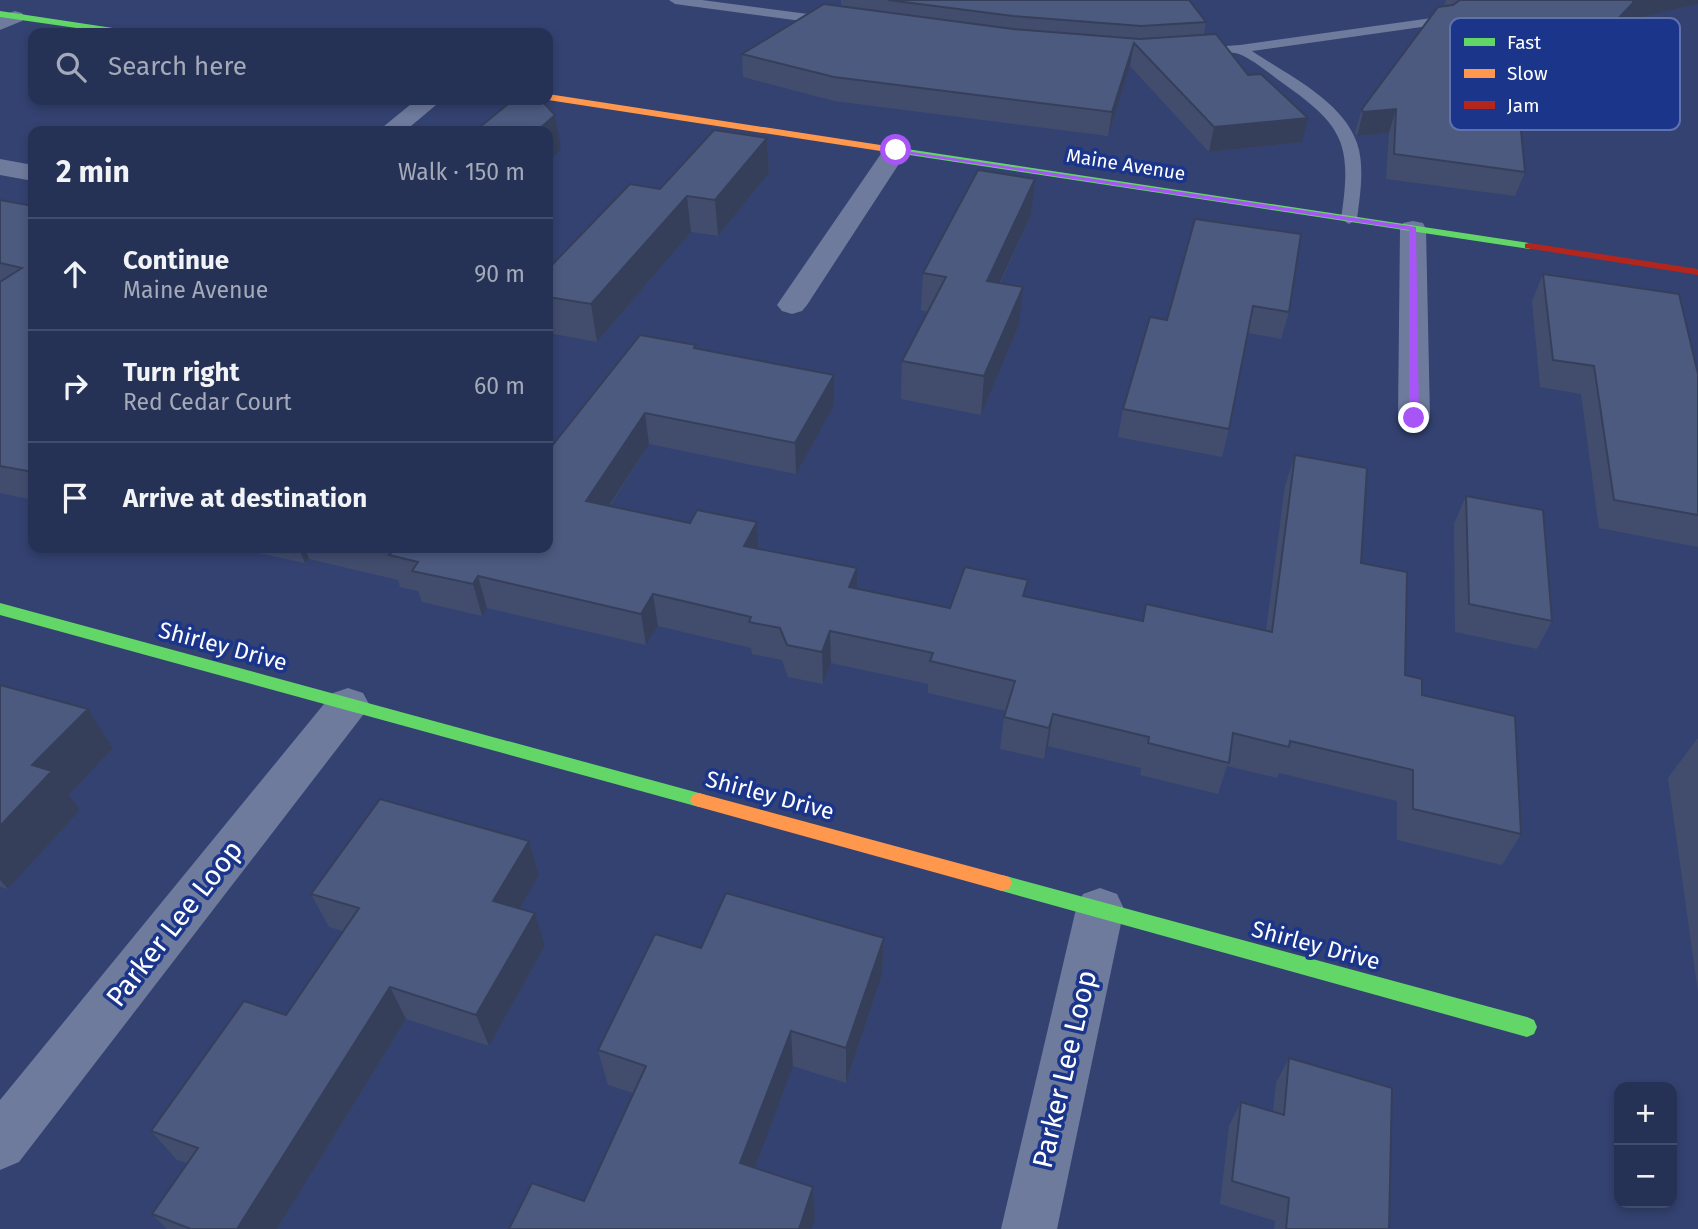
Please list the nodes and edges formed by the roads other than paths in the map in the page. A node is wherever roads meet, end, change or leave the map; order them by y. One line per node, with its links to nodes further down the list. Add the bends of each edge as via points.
1 (675, 0): 4 (lane)
2 (5, 18): 5 (street)
3 (1446, 20): 6 (lane)
4 (840, 22)
5 (86, 28)
6 (1240, 49): 7 (lane); 14 (lane, via 1335,116 1351,143)
7 (1188, 52)
8 (553, 98): 11 (street, Maine Avenue)
9 (424, 105): 10 (street)
10 (396, 126)
11 (896, 150): 14 (street, Maine Avenue); 17 (street)
12 (0, 167): 13 (street)
13 (28, 172)
14 (1349, 219): 15 (street, Maine Avenue)
15 (1413, 229): 16 (street, Maine Avenue); 18 (street)
16 (1698, 272)
17 (792, 305)
18 (1414, 418)
19 (0, 609): 20 (street, Shirley Drive)
20 (348, 704): 21 (street, Shirley Drive); 23 (street, Parker Lee Loop)
21 (1100, 909): 22 (street, Shirley Drive); 24 (street, Parker Lee Loop)
22 (1527, 1027)
23 (0, 1143)
24 (1028, 1229)

